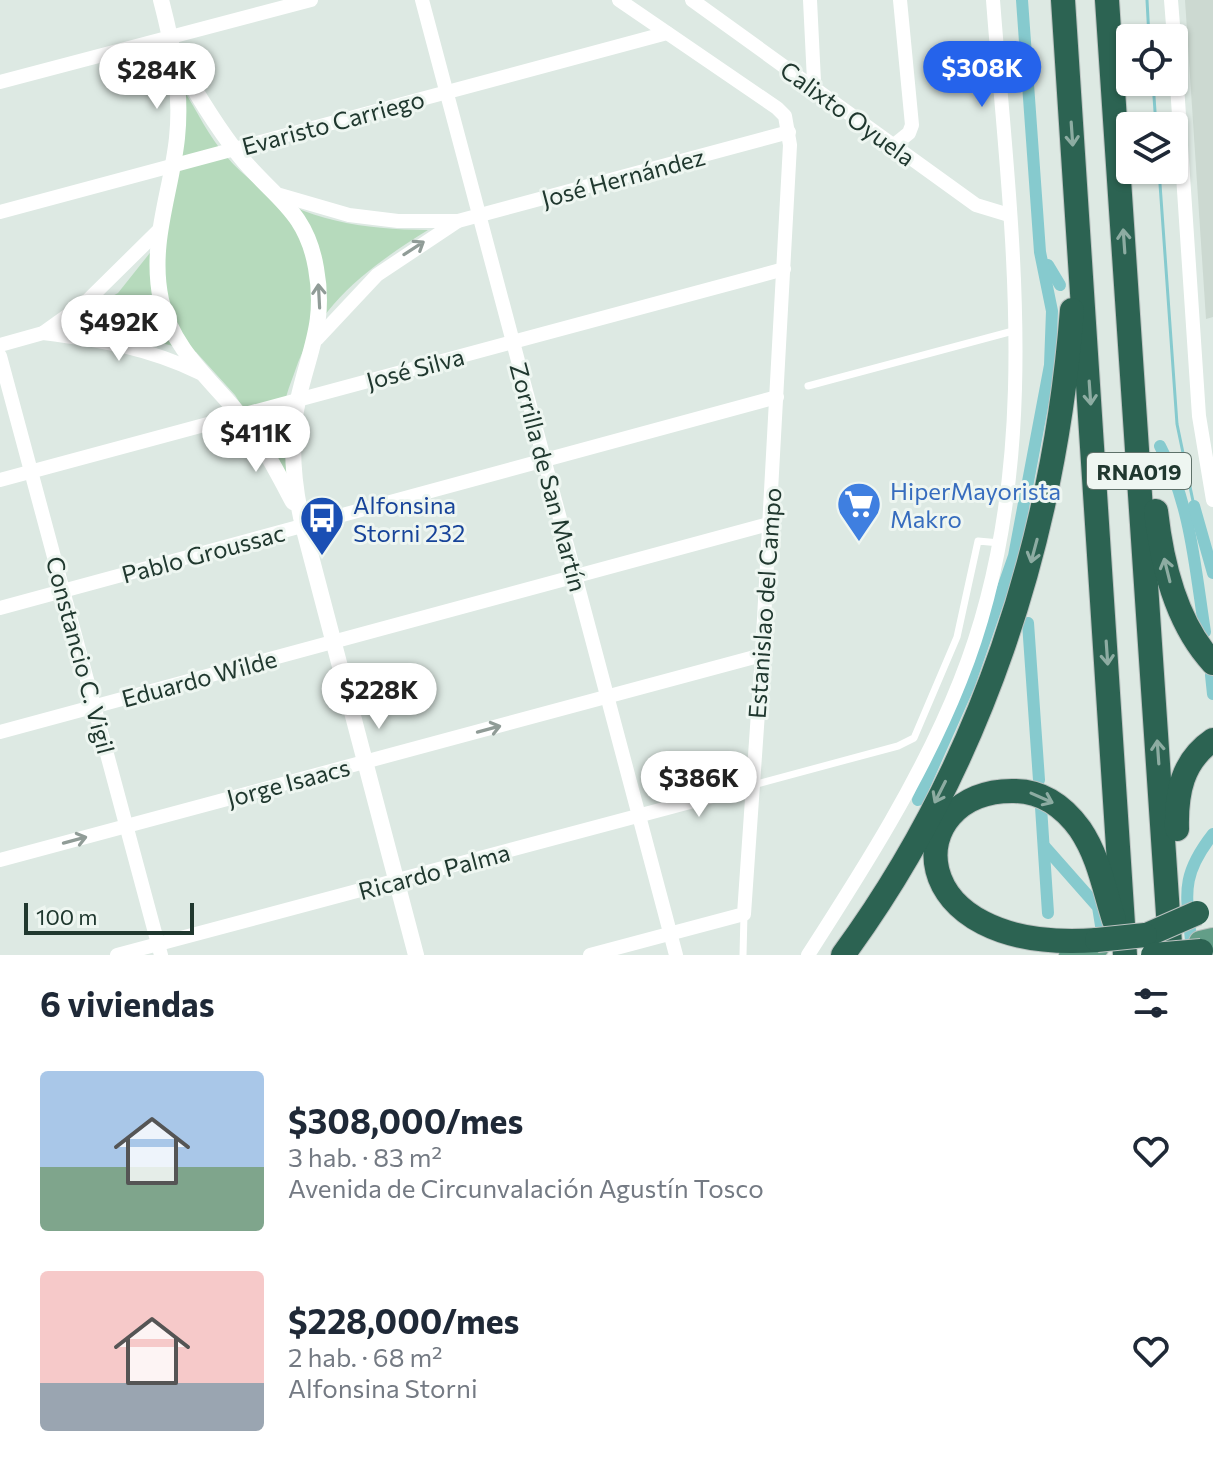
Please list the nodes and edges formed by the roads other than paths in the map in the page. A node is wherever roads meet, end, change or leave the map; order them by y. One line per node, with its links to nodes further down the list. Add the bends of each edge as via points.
1 (161, 0): 14 (street)
2 (311, 0): 14 (street)
3 (422, 0): 18 (street, Zorrilla de San Martín)
4 (619, 0): 13 (street, Calixto Oyuela)
5 (692, 0): 17 (street, Calixto Oyuela)
6 (810, 0): 17 (street)
7 (900, 0): 21 (street, via 912,125)
8 (993, 0): 27 (street)
9 (1063, 0): 29 (highway, RNA019, one-way to 29)
10 (1107, 0): 32 (highway, RNA019, one-way to 10)
11 (1171, 0): 12 (street)
12 (1173, 24)
13 (667, 33): 18 (street, Evaristo Carriego); 20 (street, Calixto Oyuela, via 777,108)
14 (171, 36): 15 (street); 16 (street)
15 (176, 58): 22 (street); 23 (street)
16 (0, 82)
17 (811, 87): 21 (street, Calixto Oyuela)
18 (447, 92): 22 (street, Evaristo Carriego); 26 (street, Zorrilla de San Martín)
19 (1178, 96): 47 (street, via 1199,416)
20 (789, 132): 26 (street, José Hernández); 31 (street, Estanislao del Campo)
21 (893, 146): 27 (street, Calixto Oyuela, via 976,205)
22 (233, 148): 23 (street, Evaristo Carriego); 24 (street)
23 (173, 166): 25 (street, Evaristo Carriego); 30 (street)
24 (280, 195): 28 (street, José Hernández, via 358,216); 35 (street, one-way to 24, via 316,267 304,230)
25 (0, 212)
26 (479, 215): 28 (street, José Hernández); 36 (street, Zorrilla de San Martín)
27 (1009, 215): 33 (street)
28 (458, 221): 35 (street, José Hernández, one-way to 28, via 377,275)
29 (1078, 224): 73 (highway, RNA019, one-way to 73); 80 (highway, one-way to 80, via 1055,455 1020,601 982,704 945,783)
30 (158, 231): 34 (street, via 85,303); 39 (street, via 162,302 173,332)
31 (784, 269): 36 (street, José Silva); 41 (street, Estanislao del Campo)
32 (1127, 292): 56 (highway, one-way to 32, via 1188,630 1169,577 1157,518 1143,341); 71 (highway, RNA019, one-way to 32)
33 (1013, 331): 40 (lane); 50 (street, via 1014,437)
34 (43, 333): 37 (street); 39 (street, via 132,346)
35 (317, 339): 42 (street)
36 (513, 341): 42 (street, José Silva); 44 (street, Zorrilla de San Martín)
37 (0, 345)
38 (0, 356): 45 (street, Constancio C. Vigil)
39 (201, 373): 43 (street)
40 (808, 386)
41 (777, 397): 44 (street, Pablo Groussac); 49 (street, Estanislao del Campo)
42 (298, 399): 43 (street, José Silva); 48 (street, via 292,467)
43 (240, 415): 45 (street, José Silva); 48 (street, via 274,464)
44 (544, 460): 48 (street, Pablo Groussac); 51 (street, Zorrilla de San Martín)
45 (31, 472): 46 (street, José Silva); 52 (street, Constancio C. Vigil)
46 (0, 480)
47 (1213, 500)
48 (302, 522): 52 (street, Pablo Groussac); 54 (street)
49 (769, 524): 51 (street, Eduardo Wilde); 55 (street, Estanislao del Campo)
50 (1000, 543): 62 (lane, via 978,541 957,637 914,738); 79 (street, via 973,645 944,717)
51 (576, 578): 54 (street, Eduardo Wilde); 57 (street, Zorrilla de San Martín)
52 (63, 591): 53 (street, Pablo Groussac); 58 (street, Constancio C. Vigil)
53 (0, 608)
54 (335, 643): 58 (street, Eduardo Wilde); 61 (street)
55 (762, 655): 57 (street, Jorge Isaacs); 62 (street, Estanislao del Campo)
56 (1213, 663)
57 (608, 697): 61 (street, Jorge Isaacs, one-way to 57); 63 (street, Zorrilla de San Martín)
58 (95, 705): 59 (street, Eduardo Wilde); 64 (street, Constancio C. Vigil)
59 (0, 732)
60 (1213, 740): 71 (highway, via 1190,763 1179,787 1179,875)
61 (367, 761): 64 (street, Jorge Isaacs); 66 (street)
62 (750, 786): 63 (street, Ricardo Palma); 67 (street, Estanislao del Campo)
63 (638, 816): 66 (street, Ricardo Palma); 69 (street, Zorrilla de San Martín)
64 (127, 825): 65 (street, Jorge Isaacs, one-way to 64); 72 (street, Constancio C. Vigil)
65 (0, 860)
66 (397, 880): 72 (street, Ricardo Palma); 75 (street)
67 (744, 914): 69 (street); 78 (lane)
68 (1206, 930): 71 (highway, bridge); 71 (highway, bridge)
69 (669, 934): 76 (street); 77 (street, Zorrilla de San Martín)
70 (1098, 944): 71 (highway, bridge); 73 (highway, one-way to 73, via 1016,946 965,927 947,907 936,882 936,856 948,824 974,801 994,792 1022,791 1058,806 1078,827 1096,860); 81 (main road)
71 (1162, 945)
72 (160, 950): 74 (street, Ricardo Palma)
73 (1125, 953)
74 (117, 955)
75 (416, 955)
76 (590, 955)
77 (676, 955)
78 (743, 955)
79 (808, 955)
80 (843, 955)
81 (1070, 955)

